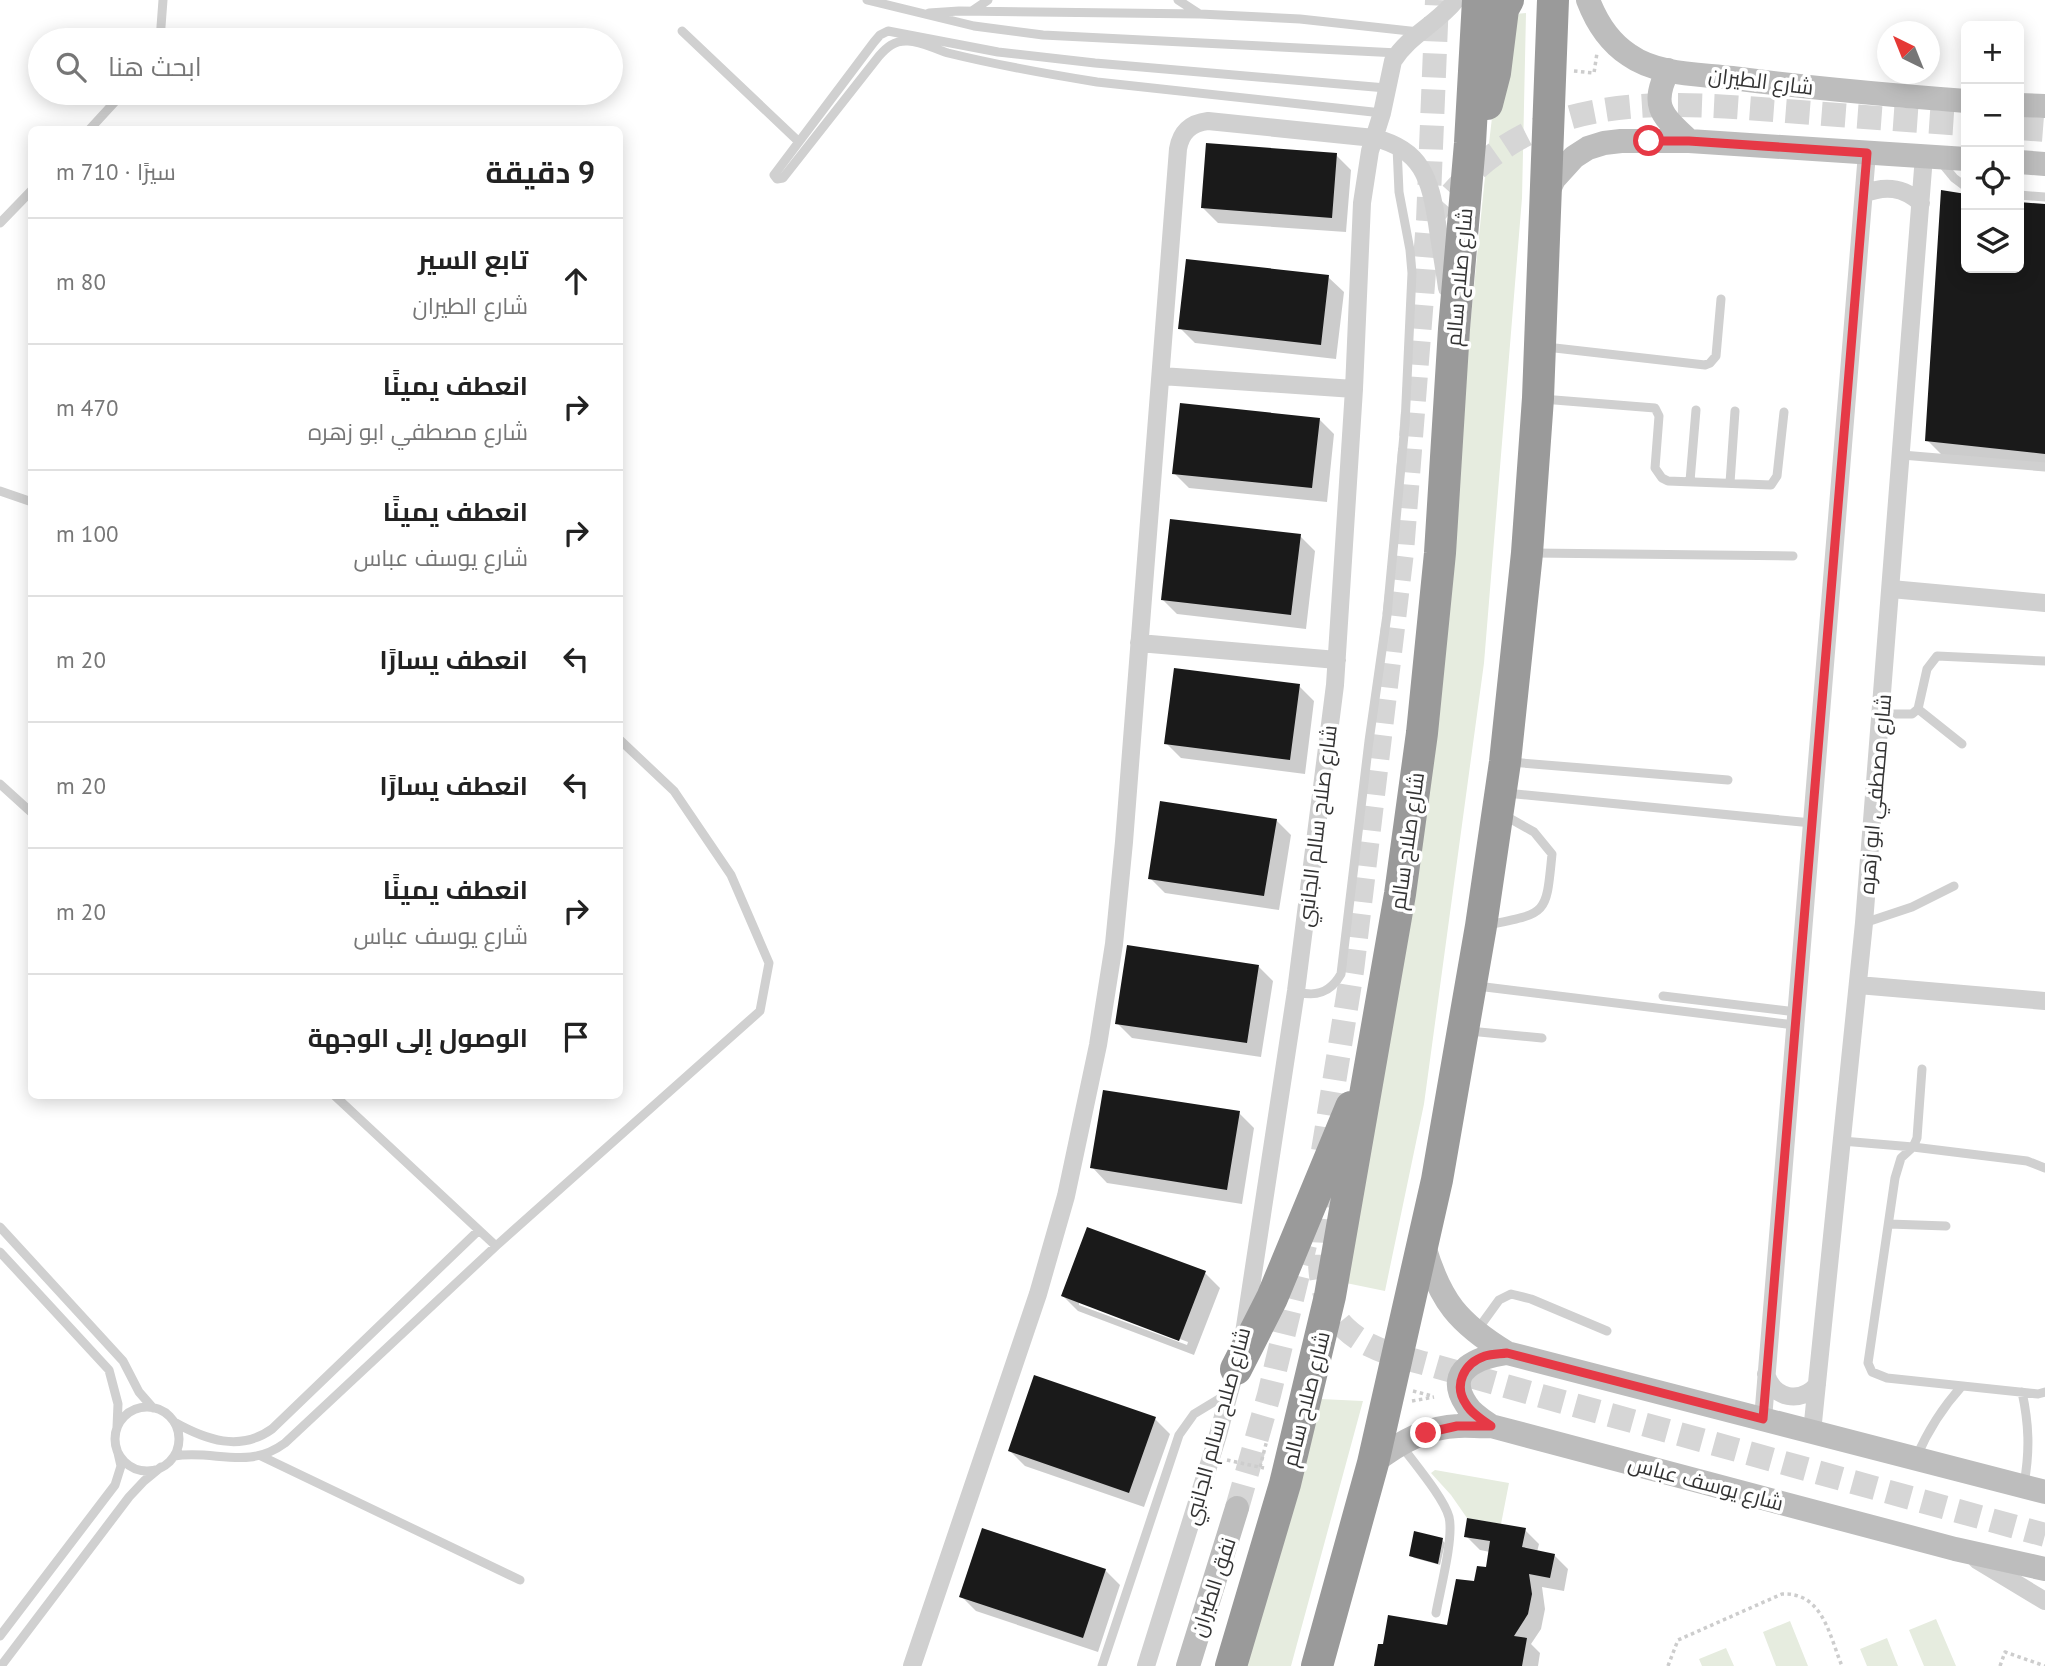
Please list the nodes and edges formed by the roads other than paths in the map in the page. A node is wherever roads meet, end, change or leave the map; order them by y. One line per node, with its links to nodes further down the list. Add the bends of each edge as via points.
1 (163, 0): 13 (lane)
2 (867, 0): 11 (lane)
3 (988, 0): 10 (lane)
4 (1178, 0): 12 (lane)
5 (1456, 0): 15 (street)
6 (1478, 0): 28 (highway, شارع صلاح سالم)
7 (1508, 0): 28 (highway, via 1490,93)
8 (1588, 0): 17 (main road, شارع الطيران, via 1601,26 1623,50 1645,64)
9 (1548, 6): 39 (highway)
10 (971, 12): 11 (lane); 12 (lane)
11 (924, 13): 16 (lane, via 974,26 1043,35)
12 (1200, 14): 15 (lane)
13 (161, 28)
14 (682, 31): 26 (lane)
15 (1423, 32): 16 (street)
16 (1398, 52): 18 (street, شارع صلاح سالم الجانبي)
17 (1668, 70): 19 (main road, شارع الطيران); 27 (main road, via 1658,100 1669,122)
18 (1387, 88): 23 (street, شارع صلاح سالم الجانبي); 26 (lane, via 1095,64 888,31 874,42)
19 (1961, 101)
20 (2024, 104): 22 (main road)
21 (112, 105): 24 (lane)
22 (2045, 106)
23 (1382, 114): 25 (street, شارع صلاح سالم الجانبي); 26 (lane, via 1085,80 946,52 910,40 887,47 783,178 777,179 775,172)
24 (93, 126)
25 (1374, 138): 29 (street); 46 (street, via 1208,121 1184,132 1178,149); 47 (street, شارع صلاح سالم الجانبي, via 1362,203)
26 (798, 141)
27 (1689, 141): 30 (main road); 39 (main road, via 1621,141 1588,149 1562,168)
28 (1470, 143): 44 (highway, شارع صلاح سالم)
29 (1397, 146): 44 (street, via 1420,165 1430,183); 79 (lane, via 1397,181 1412,285 1387,615 1341,974 1319,994)
30 (1867, 153): 31 (main road); 37 (street)
31 (1931, 157): 32 (main road); 35 (lane); 41 (street, شارع مصطفي ابو زهره)
32 (1961, 159)
33 (2024, 162): 34 (main road)
34 (2045, 164)
35 (1961, 183)
36 (28, 194): 42 (lane)
37 (1864, 194): 41 (street, via 1895,188); 73 (street)
38 (2024, 195): 40 (lane)
39 (1546, 196): 45 (highway)
40 (2045, 197)
41 (1921, 203): 52 (street, شارع مصطفي ابو زهره)
42 (0, 223)
43 (1721, 299): 45 (lane, via 1716,356 1705,365)
44 (1454, 329): 85 (highway, شارع صلاح سالم, via 1442,528 1422,733)
45 (1539, 346): 48 (highway)
46 (1161, 376): 47 (street); 62 (street)
47 (1354, 389): 63 (street, شارع صلاح سالم الجانبي)
48 (1538, 398): 54 (lane, via 1656,408 1657,474 1668,481); 58 (highway)
49 (1696, 410): 54 (lane)
50 (1735, 411): 55 (lane)
51 (1784, 412): 55 (lane, via 1776,480 1767,486)
52 (1902, 455): 53 (lane); 60 (street, شارع مصطفي ابو زهره)
53 (2045, 467)
54 (1690, 481): 55 (lane)
55 (1730, 483)
56 (0, 491): 57 (lane)
57 (28, 501)
58 (1527, 553): 59 (lane); 71 (highway)
59 (1793, 556)
60 (1891, 589): 61 (street); 66 (street, شارع مصطفي ابو زهره)
61 (2045, 603)
62 (1139, 643): 63 (street); 129 (street, via 1114,944 1078,1146 1038,1294)
63 (1337, 660): 79 (street, شارع صلاح سالم الجانبي)
64 (2045, 661): 65 (lane, via 1937,656 1927,669)
65 (1918, 709): 66 (lane, via 1912,714); 68 (lane)
66 (1882, 714): 75 (street, شارع مصطفي ابو زهره)
67 (623, 743): 95 (lane, via 674,791 731,875 769,963 760,1011)
68 (1962, 744)
69 (1728, 780): 71 (lane)
70 (0, 784): 72 (lane)
71 (1501, 789): 73 (lane); 76 (highway); 76 (lane, via 1552,855 1548,898 1528,916)
72 (28, 809)
73 (1812, 823): 82 (street)
74 (1954, 886): 75 (lane)
75 (1864, 923): 78 (street, شارع مصطفي ابو زهره)
76 (1481, 926): 77 (highway)
77 (1471, 985): 82 (lane); 83 (highway)
78 (1858, 985): 81 (street); 88 (street, شارع مصطفي ابو زهره)
79 (1296, 991): 102 (street, شارع صلاح سالم الجانبي, via 1249,1309)
80 (1663, 996): 82 (lane)
81 (2045, 1000)
82 (1796, 1018): 101 (street)
83 (1464, 1030): 84 (lane); 96 (highway)
84 (1542, 1038)
85 (1372, 1054): 102 (highway, via 1272,1298); 133 (highway, شارع صلاح سالم, via 1339,1249 1309,1390 1274,1471)
86 (1922, 1069): 89 (lane)
87 (338, 1099): 94 (lane)
88 (1842, 1141): 89 (lane); 103 (street, شارع مصطفي ابو زهره)
89 (1913, 1147): 90 (lane, via 2027,1161); 91 (lane, via 1901,1158)
90 (2045, 1168)
91 (1889, 1224): 92 (lane); 104 (lane, via 1868,1363 1872,1373)
92 (1946, 1226)
93 (0, 1227): 107 (lane, via 124,1361 139,1392)
94 (479, 1230): 95 (lane); 109 (lane, via 259,1438 245,1442 210,1438)
95 (496, 1246): 116 (lane, via 285,1443)
96 (1424, 1246): 99 (main road, via 1443,1295); 118 (highway)
97 (0, 1252): 111 (lane, via 108,1370 118,1404)
98 (1607, 1331): 99 (lane, via 1511,1294 1499,1300)
99 (1476, 1333): 100 (main road)
100 (1507, 1353): 108 (main road); 110 (main road, via 1473,1362 1461,1380 1465,1403)
101 (1766, 1374): 103 (street, via 1773,1389 1787,1397 1804,1395); 108 (street)
102 (1233, 1380): 130 (lane, via 1194,1414 1179,1435); 131 (street, شارع صلاح سالم الجانبي)
103 (1817, 1385): 112 (street, شارع مصطفي ابو زهره)
104 (1962, 1386): 105 (lane); 117 (lane, via 1942,1408)
105 (2022, 1392): 106 (lane); 120 (lane)
106 (2045, 1392)
107 (153, 1408): 109 (lane); 111 (lane, via 135,1409)
108 (1763, 1419): 112 (main road)
109 (174, 1422): 115 (lane, via 178,1439)
110 (1491, 1426): 113 (main road, شارع يوسف عباس, via 1432,1430); 122 (main road, شارع يوسف عباس)
111 (117, 1427): 114 (lane)
112 (1812, 1432): 117 (main road)
113 (1401, 1444): 118 (main road, شارع يوسف عباس); 126 (lane, via 1449,1517)
114 (118, 1453): 119 (lane, via 132,1467); 127 (lane, via 120,1473 115,1485)
115 (174, 1456): 116 (lane); 119 (lane)
116 (261, 1456): 124 (lane)
117 (1916, 1458): 120 (main road)
118 (1373, 1463): 134 (highway)
119 (161, 1467): 128 (lane, via 129,1497)
120 (2035, 1489)
121 (1237, 1508): 132 (main road, نفق الطيران)
122 (1955, 1549): 123 (main road, شارع يوسف عباس); 125 (street)
123 (2045, 1569)
124 (520, 1580)
125 (2045, 1601)
126 (1436, 1613)
127 (0, 1636)
128 (1, 1666)
129 (912, 1666)
130 (1102, 1666)
131 (1146, 1666)
132 (1188, 1666)
133 (1231, 1666)
134 (1317, 1666)

